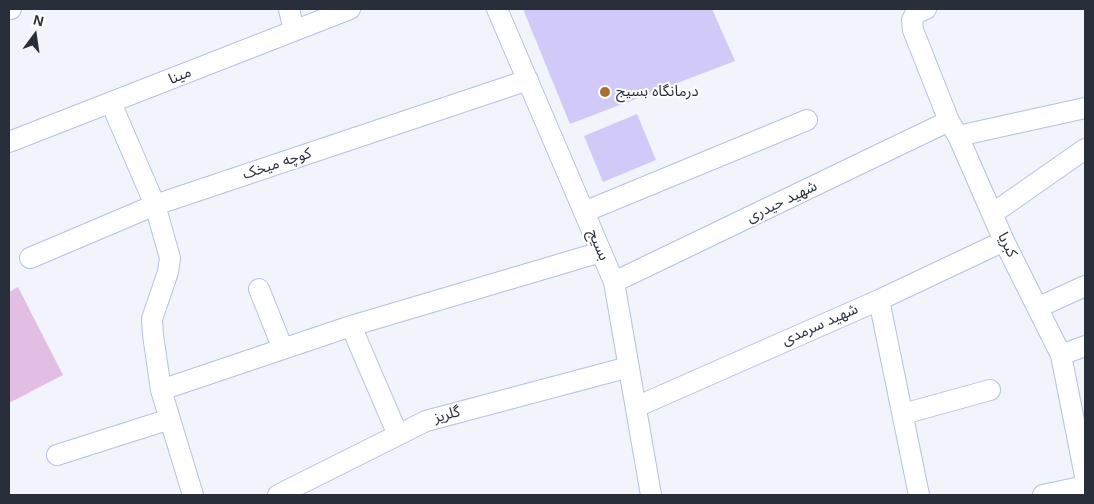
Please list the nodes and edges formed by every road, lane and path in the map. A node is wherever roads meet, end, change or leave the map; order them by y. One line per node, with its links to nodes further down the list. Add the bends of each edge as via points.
1 (289, 9): 5 (street)
2 (350, 9): 5 (street, مینا)
3 (497, 9): 6 (street, بسیج)
4 (919, 14): 10 (street, کبریا, via 913,30)
5 (294, 31): 7 (street, مینا)
6 (528, 80): 13 (street, کوچه میخک); 14 (street, بسیج)
7 (111, 103): 11 (street, مینا); 13 (street)
8 (1085, 108): 10 (street, شهید حیدری)
9 (807, 120): 14 (street)
10 (954, 129): 15 (street, کبریا); 19 (street, شهید حیدری)
11 (9, 142)
12 (1085, 149): 15 (street)
13 (155, 205): 18 (street, کوچه میخک); 29 (street, via 170,258 152,319)
14 (584, 212): 17 (street, بسیج)
15 (992, 214): 16 (street, کبریا)
16 (1004, 241): 22 (street, شهید سرمدی); 23 (street, کبریا)
17 (601, 252): 19 (street, بسیج); 24 (street)
18 (30, 258)
19 (614, 282): 28 (street, بسیج)
20 (1085, 286): 23 (street)
21 (260, 290): 26 (street)
22 (878, 300): 31 (street, شهید سرمدی); 32 (street)
23 (1039, 307): 27 (street, کبریا)
24 (352, 326): 26 (street); 34 (street)
25 (1085, 346): 27 (street)
26 (283, 349): 29 (street)
27 (1061, 355): 36 (street, کبریا)
28 (629, 367): 31 (street, بسیج); 34 (street, گلریز, via 426,421)
29 (161, 390): 33 (street)
30 (990, 390): 32 (street)
31 (636, 407): 40 (street, بسیج)
32 (903, 414): 41 (street)
33 (170, 419): 35 (street); 38 (street)
34 (398, 435): 39 (street, گلریز)
35 (57, 455)
36 (1085, 476)
37 (1085, 486): 42 (street)
38 (193, 495)
39 (278, 495)
40 (651, 495)
41 (919, 495)
42 (1043, 495)

